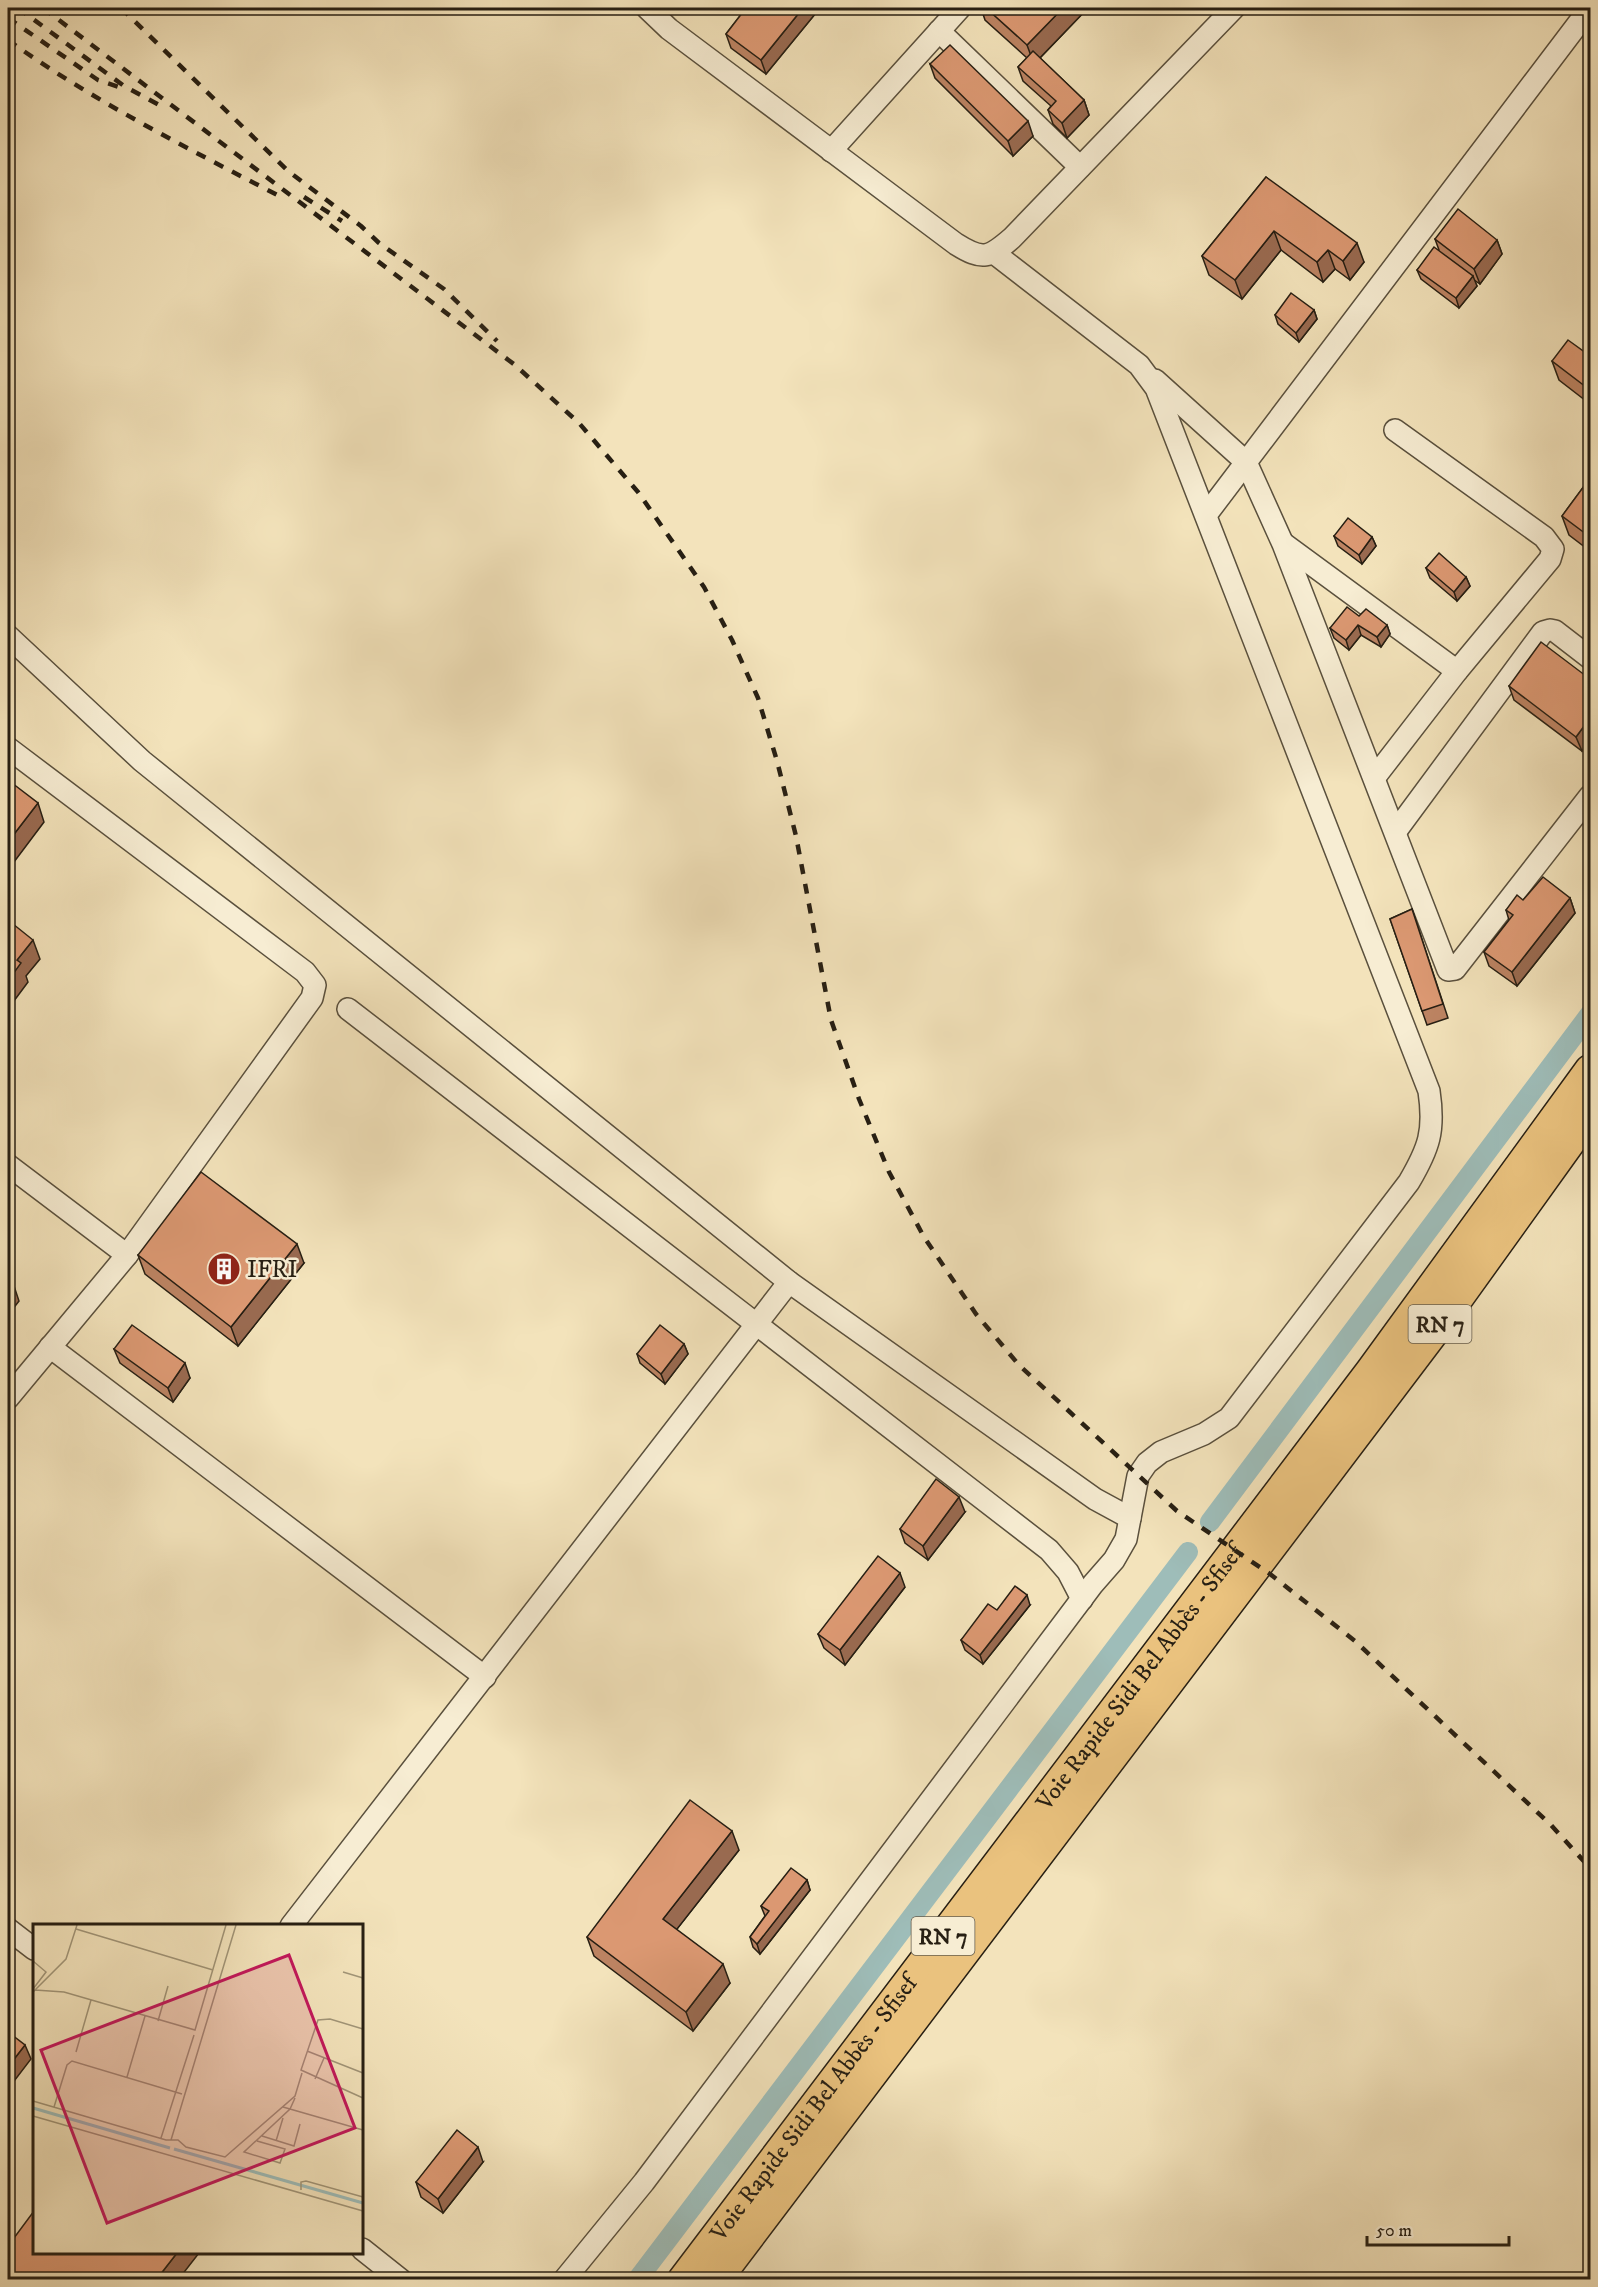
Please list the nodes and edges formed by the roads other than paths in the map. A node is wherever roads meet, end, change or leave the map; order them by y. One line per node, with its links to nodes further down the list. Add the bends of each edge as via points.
1 (646, 8): 6 (street)
2 (960, 8): 5 (street)
3 (1234, 8): 7 (street)
4 (1590, 8): 11 (street)
5 (939, 31): 6 (street); 7 (street)
6 (831, 151): 8 (street, via 956,244 983,256)
7 (1080, 167): 8 (street)
8 (994, 253): 9 (street)
9 (1139, 365): 11 (street); 12 (street, via 1156,388)
10 (1395, 430): 16 (street, via 1544,537 1553,549 1550,559)
11 (1246, 462): 12 (street); 13 (street)
12 (1206, 515): 30 (street, via 1429,1091 1432,1134 1425,1156 1409,1182 1229,1418 1147,1463 1138,1476)
13 (1283, 544): 16 (street); 18 (street)
14 (8, 636): 26 (street, via 142,761)
15 (1590, 658): 20 (street, via 1555,632 1544,632)
16 (1457, 671): 18 (street)
17 (8, 748): 25 (street, via 305,972 315,985 312,998)
18 (1375, 777): 20 (street)
19 (1590, 796): 20 (street, via 1451,971 1445,964)
20 (1396, 831)
21 (348, 1009): 27 (street)
22 (1590, 1070): 39 (highway, Voie Rapide Sidi Bel Abbès - Sfisef / RN 7, via 1371,1371)
23 (1590, 1114): 40 (highway, Voie Rapide Sidi Bel Abbès - Sfisef / RN 7, via 1435,1330)
24 (8, 1165): 25 (street)
25 (127, 1255): 28 (street)
26 (789, 1282): 27 (street); 30 (street, via 1095,1499)
27 (757, 1325): 31 (street, via 1048,1550 1068,1572); 32 (street)
28 (50, 1347): 29 (street); 32 (street)
29 (8, 1398)
30 (1130, 1518): 31 (street, via 1126,1539 1114,1560)
31 (1082, 1599): 38 (street, via 644,2182)
32 (485, 1677): 33 (street)
33 (293, 1924)
34 (8, 1929): 35 (street)
35 (33, 1948)
36 (363, 2250): 37 (street)
37 (401, 2280)
38 (564, 2280)
39 (683, 2280)
40 (716, 2280)

